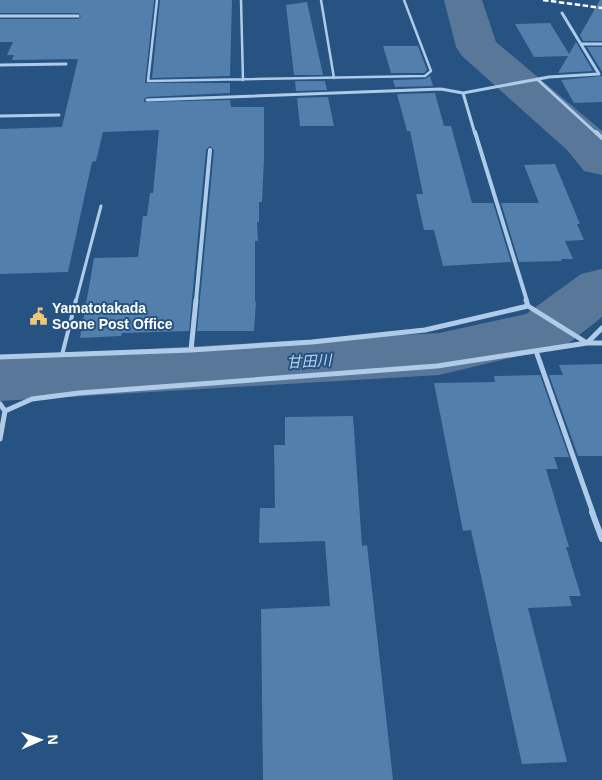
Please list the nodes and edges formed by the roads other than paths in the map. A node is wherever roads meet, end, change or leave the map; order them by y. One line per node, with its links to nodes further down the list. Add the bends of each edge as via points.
1 (157, 0): 14 (lane, via 148,82)
2 (241, 0): 14 (lane)
3 (321, 0): 12 (lane)
4 (404, 0): 12 (lane, via 431,71 425,76)
5 (562, 13): 8 (street)
6 (0, 16): 7 (street)
7 (78, 16)
8 (582, 44): 9 (street); 13 (street, via 599,74)
9 (602, 44)
10 (66, 64): 11 (street)
11 (0, 65)
12 (334, 78): 14 (lane)
13 (537, 79): 15 (street); 19 (street)
14 (243, 80)
15 (463, 93): 16 (street, via 440,90); 22 (street)
16 (147, 100)
17 (58, 115): 18 (street)
18 (0, 116)
19 (602, 138)
20 (210, 150): 26 (street)
21 (101, 206): 28 (lane)
22 (528, 306): 24 (street); 26 (street, via 425,330)
23 (602, 328): 24 (street)
24 (587, 343): 25 (street); 27 (street)
25 (602, 343)
26 (191, 350): 28 (street)
27 (536, 351): 31 (street, via 437,366 32,398); 33 (street)
28 (62, 355): 29 (street)
29 (0, 357)
30 (0, 404): 31 (street)
31 (6, 411): 32 (street)
32 (0, 439)
33 (602, 539)

